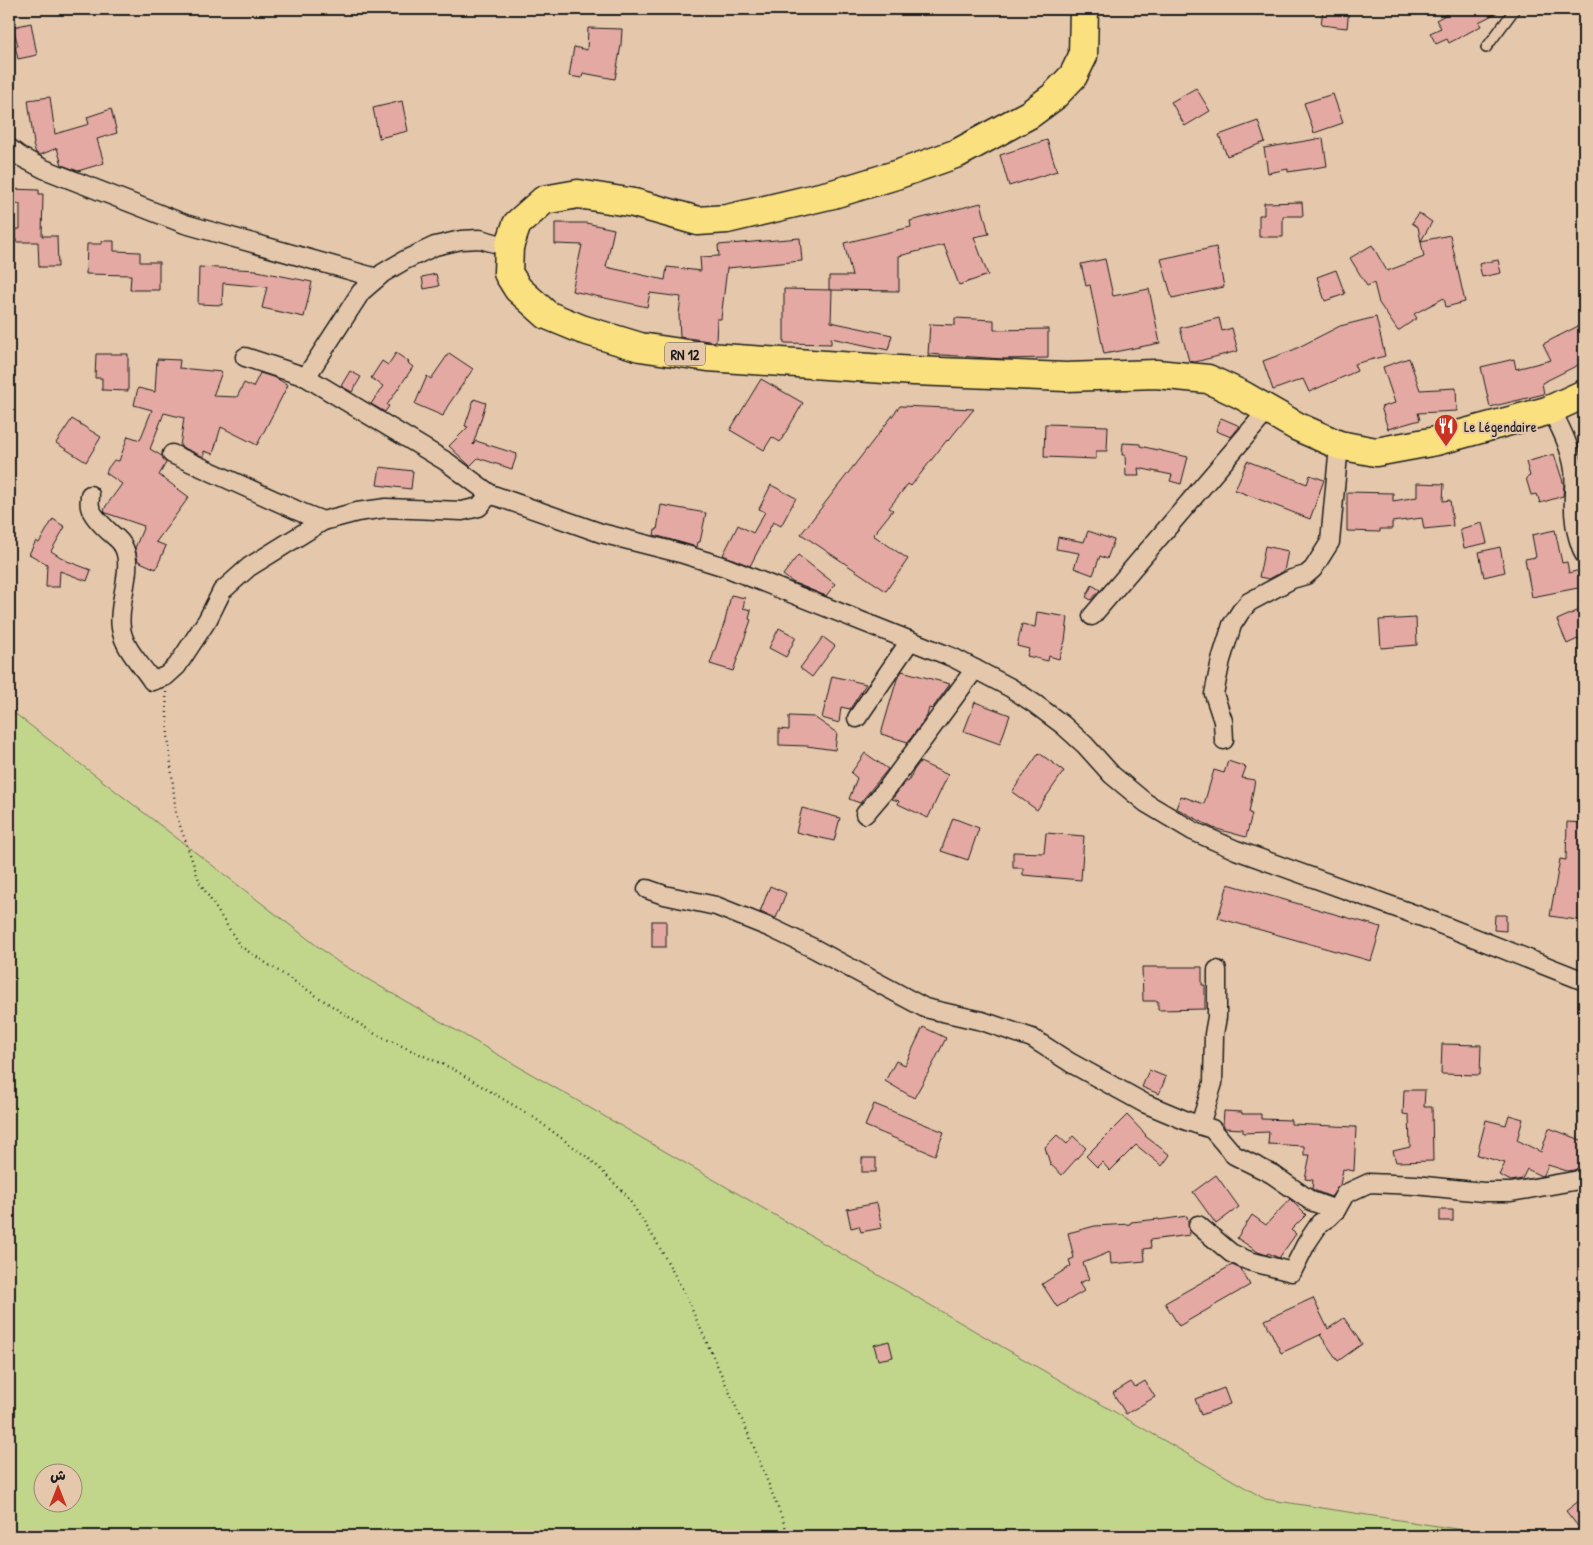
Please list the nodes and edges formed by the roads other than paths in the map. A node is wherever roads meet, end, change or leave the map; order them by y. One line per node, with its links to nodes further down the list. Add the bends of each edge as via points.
1 (1084, 9): 5 (main road, RN 12, via 1083,56 1074,76 1030,114 958,153 833,194 727,218 698,221 634,203 578,194 544,200 517,224)
2 (1515, 9): 3 (lane)
3 (1486, 48)
4 (9, 148): 6 (street, via 21,158 44,168 185,224)
5 (509, 247): 6 (street, via 480,239 435,246); 11 (main road, RN 12, via 508,273 518,289 547,314 581,329 640,347 708,357 914,371 1066,377 1156,374 1208,379)
6 (377, 278): 8 (street, via 361,292)
7 (245, 357): 8 (street)
8 (306, 377): 14 (street, via 447,462)
9 (1584, 394): 10 (main road, RN 12)
10 (1551, 409): 12 (main road, RN 12, via 1436,441 1376,452); 17 (street, via 1562,430 1575,472 1574,524)
11 (1268, 410): 12 (main road, RN 12); 18 (street)
12 (1339, 446): 22 (street, via 1330,542 1306,575 1249,602 1232,625 1214,694 1223,721)
13 (172, 454): 16 (street)
14 (490, 494): 16 (street, via 479,507 462,511 386,508); 19 (street, via 601,533 725,567)
15 (90, 495): 16 (street, via 90,508 125,548 127,562 120,628 129,650 152,681 166,676 176,666 208,619 222,591 248,567)
16 (323, 521)
17 (1584, 554)
18 (1092, 616)
19 (910, 641): 20 (street); 21 (street)
20 (975, 669): 23 (street); 26 (street, via 1035,704 1085,744 1112,775 1146,803 1193,831 1245,854 1422,917)
21 (857, 718)
22 (1224, 740)
23 (865, 814)
24 (647, 889): 27 (street, via 716,906 771,928 925,1008 982,1021 1032,1038 1144,1103)
25 (1217, 970): 27 (street, via 1213,1083)
26 (1584, 981)
27 (1200, 1125): 29 (street, via 1212,1130 1234,1155 1272,1174 1311,1201)
28 (1584, 1176): 29 (street, via 1579,1180 1512,1192 1369,1183 1345,1194)
29 (1336, 1210): 30 (street, via 1320,1223 1292,1272 1231,1253)
30 (1198, 1226)

